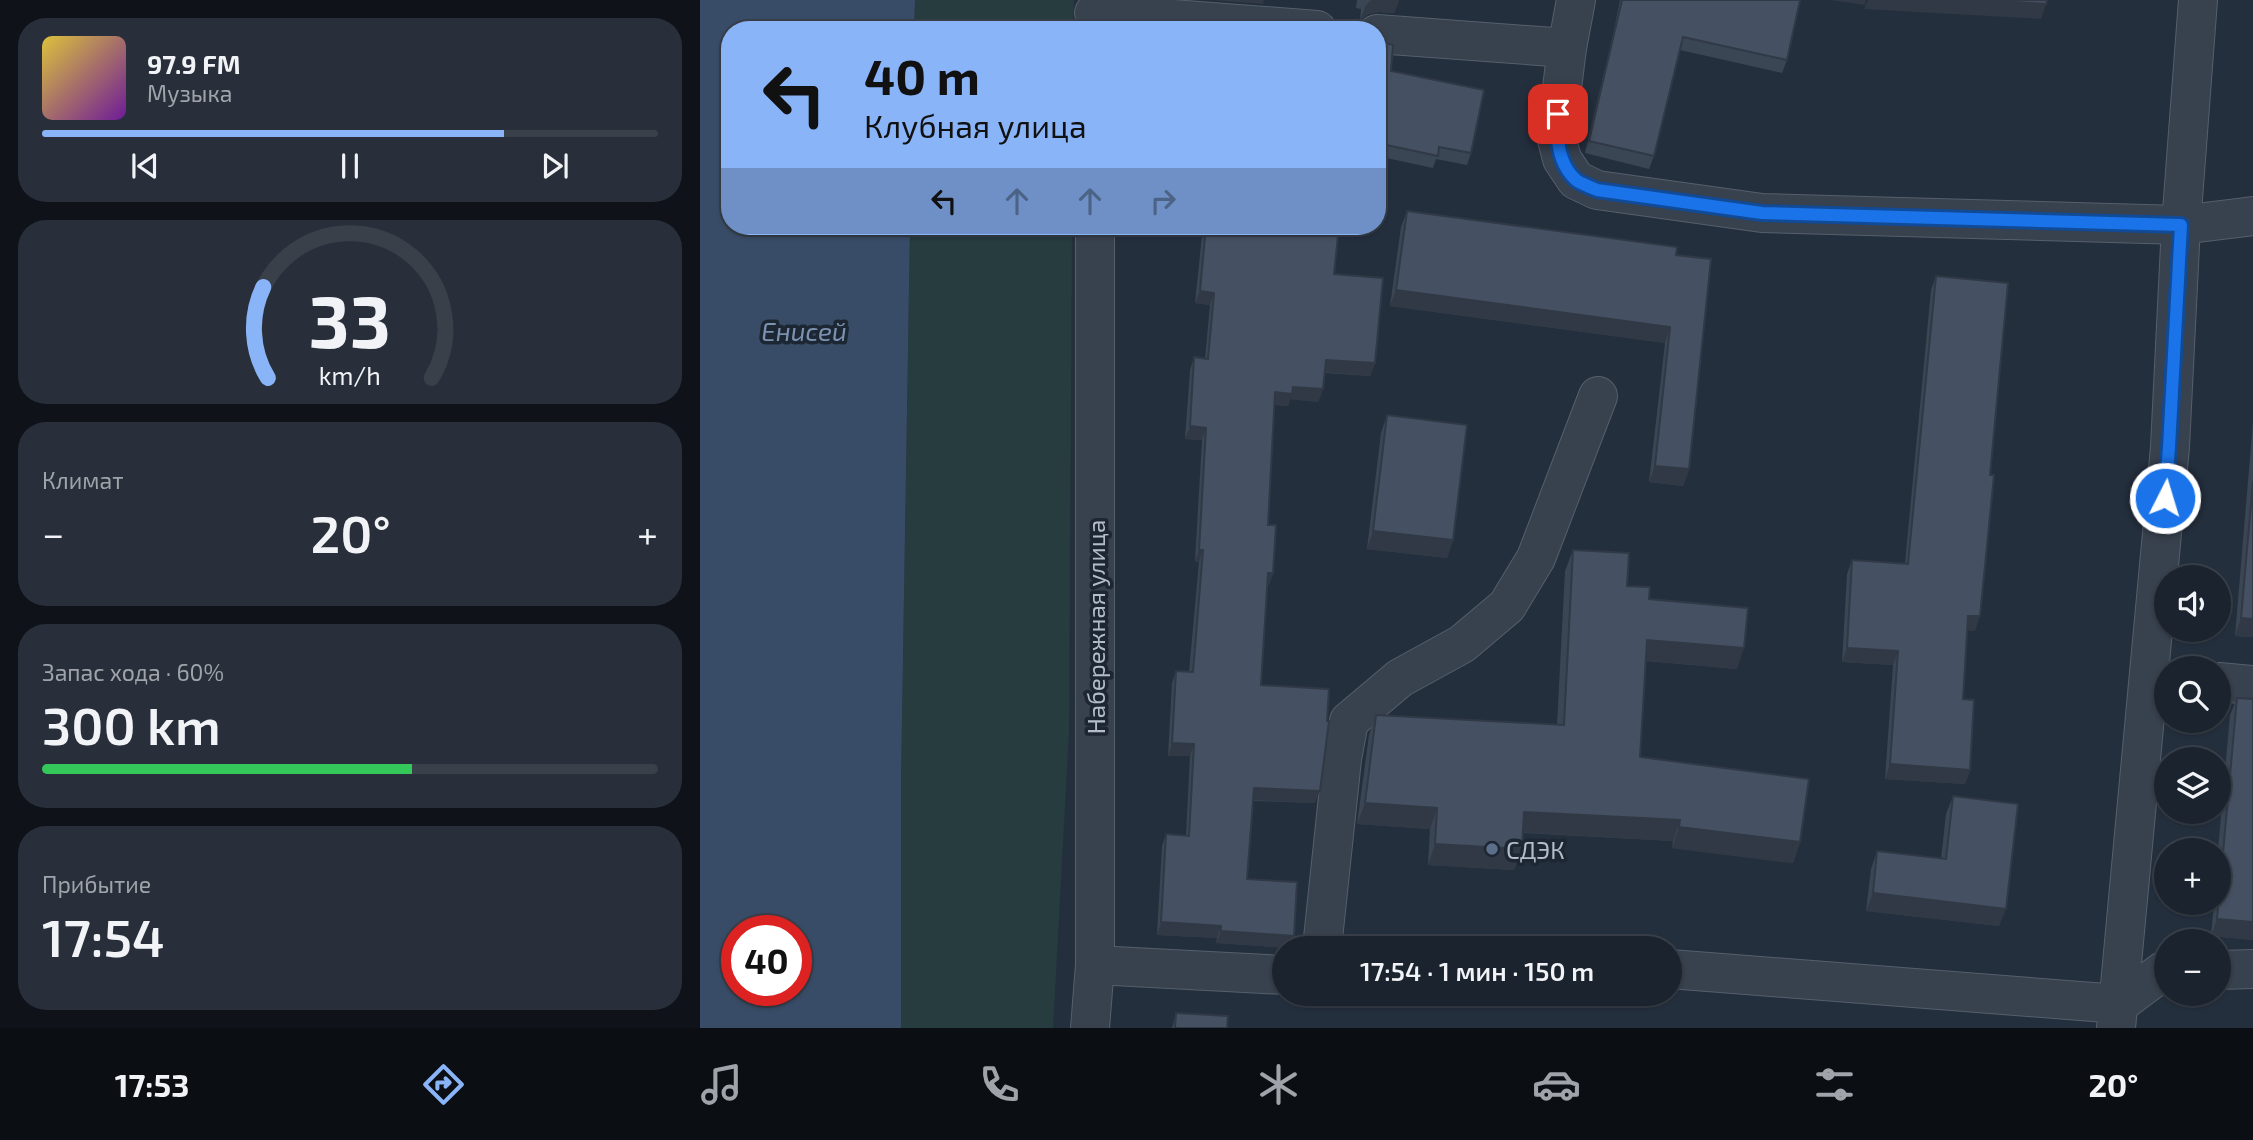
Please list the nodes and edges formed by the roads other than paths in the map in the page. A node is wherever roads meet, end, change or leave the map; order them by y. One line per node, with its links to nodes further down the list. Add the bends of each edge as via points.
1 (1576, 0): 6 (street)
2 (2198, 0): 8 (street)
3 (1095, 14): 4 (street)
4 (1192, 21)
5 (1386, 35): 6 (street)
6 (1567, 48): 8 (street, via 1556,136 1562,159 1576,180 1597,190 1762,213)
7 (2253, 216): 8 (street)
8 (2181, 225): 11 (street)
9 (1095, 235): 16 (street, Набережная улица)
10 (1598, 396): 15 (street, via 1536,558 1507,606 1462,644 1401,678 1349,721)
11 (2158, 656)
12 (2231, 683): 13 (street)
13 (2253, 685)
14 (2154, 701): 22 (street)
15 (1323, 936)
16 (1095, 965): 20 (street); 23 (street, Набережная улица)
17 (1682, 970): 22 (street)
18 (2231, 970): 19 (street)
19 (2253, 970)
20 (1272, 974)
21 (2154, 980): 22 (street)
22 (2118, 1016)
23 (1090, 1028)

